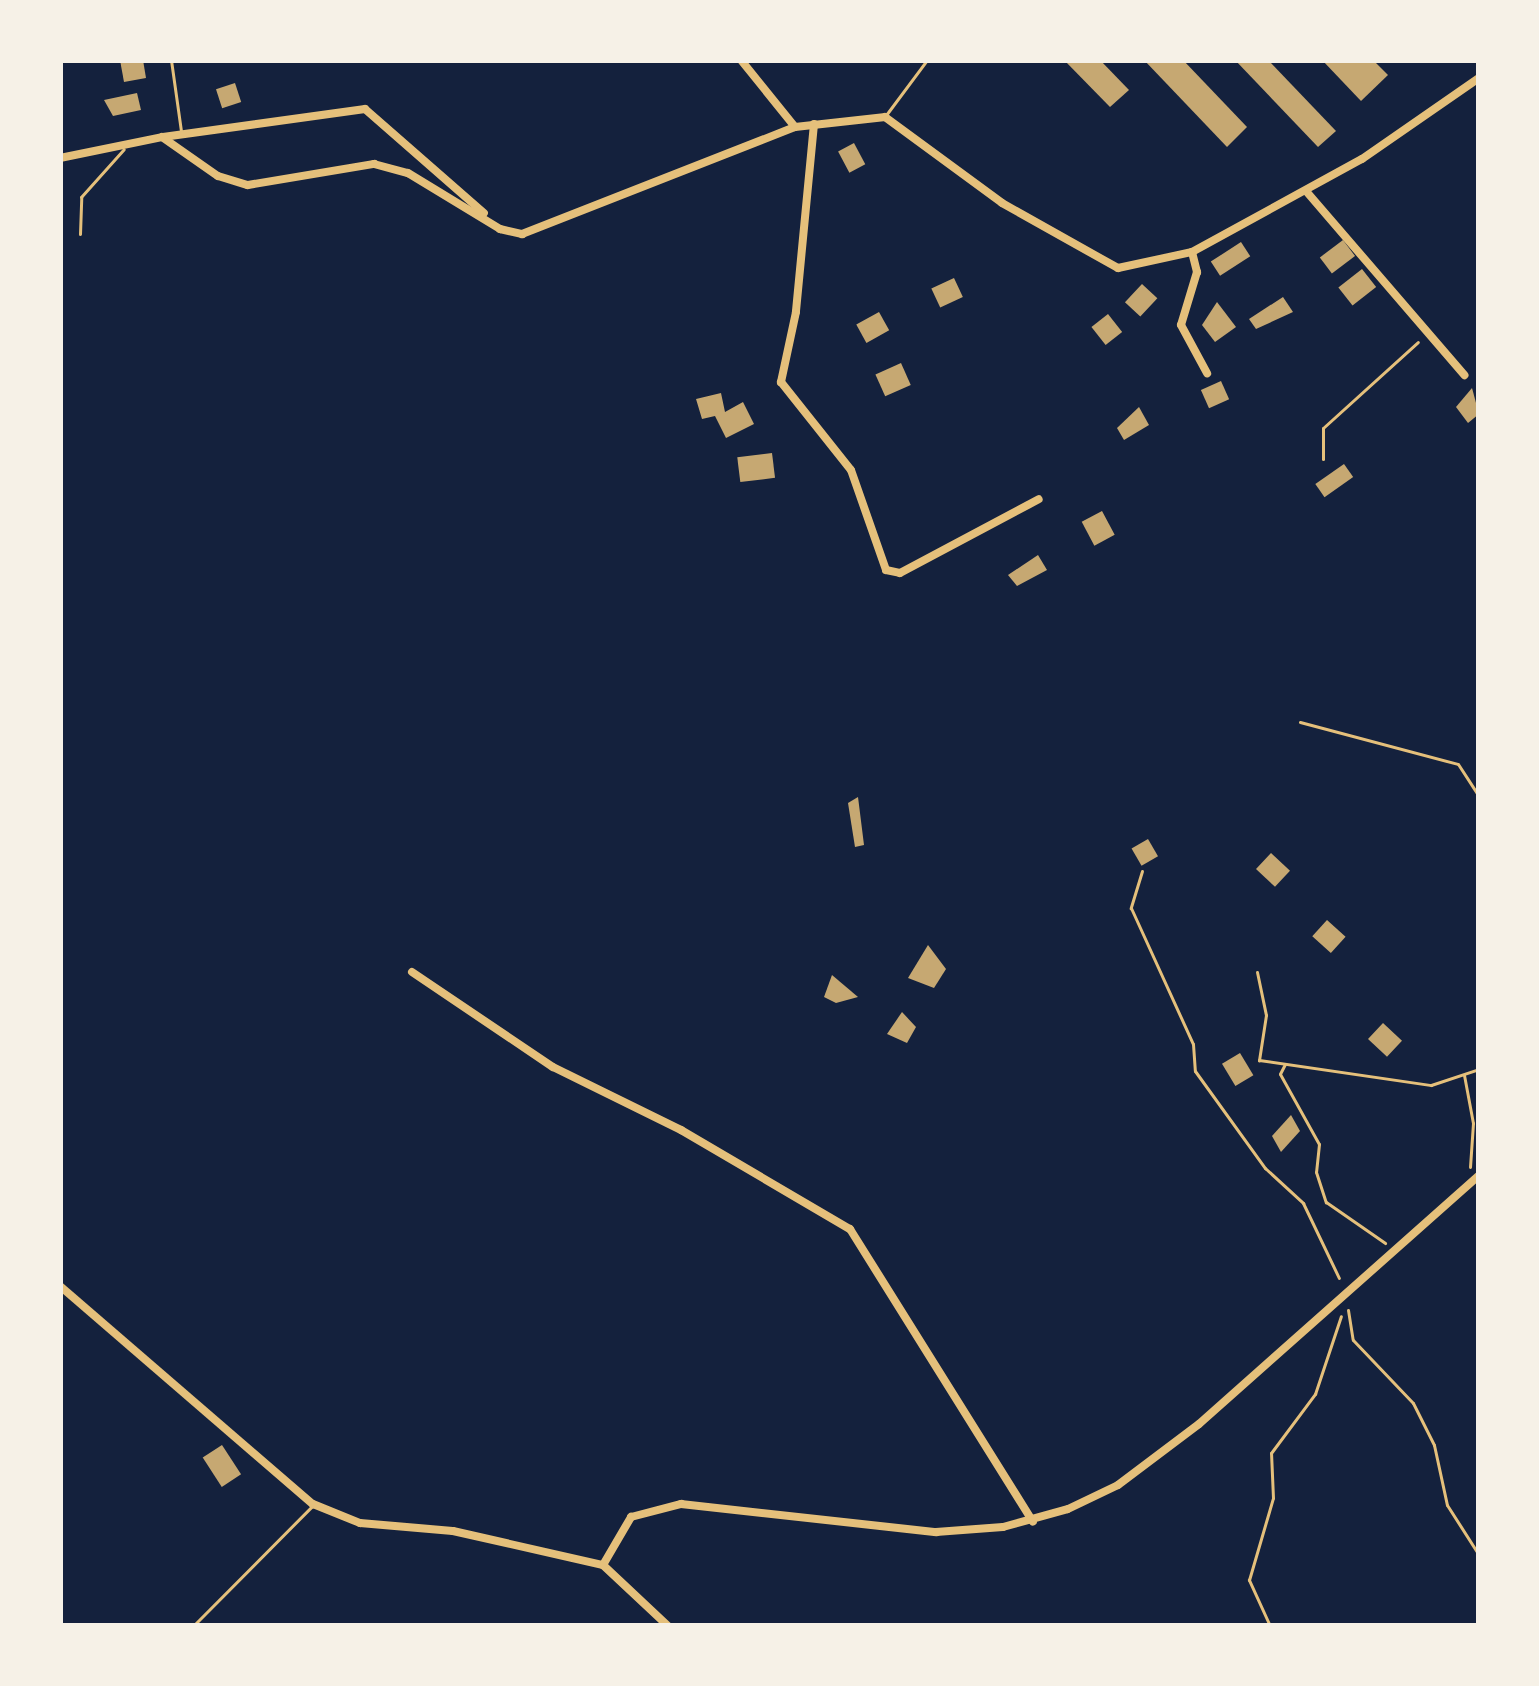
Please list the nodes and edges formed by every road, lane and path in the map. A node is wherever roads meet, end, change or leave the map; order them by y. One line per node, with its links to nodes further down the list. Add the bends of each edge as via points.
1 (171, 60): 8 (lane)
2 (741, 60): 7 (street)
3 (927, 60): 5 (lane)
4 (1479, 78): 12 (street)
5 (885, 117): 6 (street); 15 (street, via 1094,261 1147,266)
6 (814, 124): 7 (street); 20 (street, via 781,382 851,470 886,570 900,573)
7 (795, 127): 13 (street, via 532,232)
8 (181, 133): 9 (street); 13 (street, via 365,109 442,168)
9 (162, 137): 10 (street); 13 (street, via 235,183 266,185 374,164 408,172)
10 (125, 147): 11 (street); 14 (lane, via 81,197)
11 (60, 158)
12 (1306, 191): 15 (street); 16 (street)
13 (500, 229)
14 (80, 235)
15 (1192, 252): 17 (street, via 1197,272 1181,325)
16 (1428, 333): 18 (street); 19 (path, via 1323,428)
17 (1207, 373)
18 (1464, 375)
19 (1323, 460)
20 (1039, 500)
21 (1300, 722): 22 (path, via 1458,764)
22 (1479, 796)
23 (1142, 871): 33 (path, via 1131,908 1193,1044 1195,1071 1265,1168 1303,1203)
24 (412, 972): 35 (street, via 553,1067 850,1229)
25 (1257, 972): 26 (path, via 1266,1015 1259,1060)
26 (1286, 1063): 28 (path, via 1431,1085); 31 (path, via 1280,1074 1319,1144 1316,1172 1326,1202)
27 (1479, 1069): 28 (path)
28 (1464, 1073): 30 (path, via 1474,1123)
29 (1479, 1175): 30 (street)
30 (1467, 1185): 31 (street)
31 (1392, 1248): 33 (street)
32 (60, 1286): 34 (street, via 115,1340 212,1409)
33 (1345, 1290): 35 (street, via 1199,1424 1118,1485); 36 (path, via 1353,1340 1412,1402 1434,1445 1447,1505); 40 (path, via 1324,1374 1271,1453 1273,1498 1249,1580)
34 (313, 1504): 37 (street, via 360,1522 453,1532); 38 (lane)
35 (1033, 1522): 37 (street, via 936,1532 681,1504 631,1517)
36 (1479, 1556)
37 (603, 1565): 39 (street)
38 (193, 1626)
39 (668, 1626)
40 (1270, 1626)

